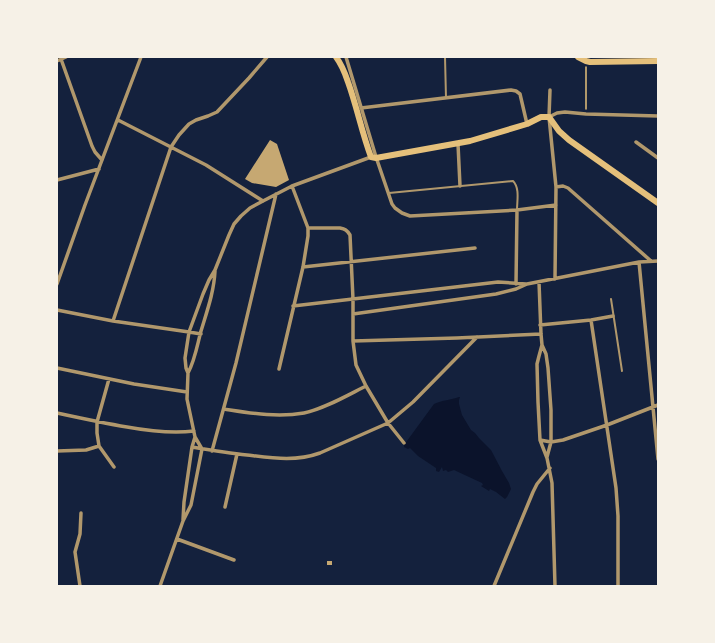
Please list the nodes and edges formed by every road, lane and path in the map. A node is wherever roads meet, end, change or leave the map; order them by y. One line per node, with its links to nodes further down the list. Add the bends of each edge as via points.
1 (66, 57): 7 (street)
2 (141, 57): 18 (street)
3 (267, 57): 22 (street, via 217,112 189,124)
4 (346, 57): 14 (street)
5 (445, 57): 13 (lane)
6 (578, 57): 11 (main road)
7 (61, 59): 10 (street); 25 (street, via 92,146)
8 (338, 60): 23 (main road, via 353,96 365,140)
9 (658, 60): 11 (main road)
10 (57, 61)
11 (586, 61): 15 (path)
12 (550, 90): 17 (street)
13 (446, 98): 14 (street); 19 (street, via 516,91 520,94)
14 (361, 108): 23 (street)
15 (586, 114): 16 (street); 17 (street, via 565,112)
16 (658, 116)
17 (549, 117): 19 (main road, via 540,117); 30 (street); 34 (main road, via 569,140)
18 (118, 120): 22 (street); 25 (street)
19 (527, 124): 21 (main road)
20 (636, 142): 24 (street)
21 (458, 144): 23 (main road); 29 (street)
22 (171, 147): 33 (street, via 206,165); 58 (street)
23 (374, 157): 28 (street); 31 (street)
24 (658, 158)
25 (102, 160): 26 (street)
26 (99, 169): 27 (street); 48 (street)
27 (57, 180)
28 (292, 186): 32 (street); 37 (street)
29 (460, 186): 31 (lane); 36 (lane, via 512,181 517,189)
30 (556, 187): 35 (street); 39 (street, via 568,188)
31 (388, 193): 36 (street, via 395,208 410,216)
32 (276, 194): 33 (street); 75 (street)
33 (263, 201): 44 (street, via 250,208 234,224)
34 (658, 203)
35 (556, 205): 36 (street); 45 (street)
36 (517, 210): 47 (street)
37 (308, 228): 41 (street, via 340,228 348,231); 43 (street)
38 (475, 248): 41 (street)
39 (651, 261): 40 (street); 42 (street)
40 (658, 261)
41 (351, 262): 43 (street); 51 (street)
42 (639, 262): 45 (street); 74 (street)
43 (303, 267): 53 (street)
44 (215, 270): 60 (street); 61 (street, via 214,284)
45 (555, 279): 46 (street)
46 (539, 282): 49 (street); 59 (street)
47 (516, 283): 49 (street); 50 (street); 51 (street, via 498,282)
48 (57, 284)
49 (527, 284): 50 (street)
50 (516, 289): 55 (street)
51 (353, 299): 53 (street); 55 (street)
52 (611, 299): 56 (lane)
53 (293, 306): 67 (street)
54 (57, 310): 58 (street)
55 (353, 314): 64 (street)
56 (613, 316): 57 (street); 68 (lane)
57 (591, 320): 59 (street); 79 (street)
58 (113, 321): 60 (street)
59 (540, 325): 62 (street)
60 (189, 332): 61 (street); 69 (street, via 185,358)
61 (201, 334): 69 (street)
62 (541, 334): 63 (street); 65 (street)
63 (477, 337): 64 (street); 78 (street, via 413,402)
64 (353, 341): 71 (street, via 356,365)
65 (542, 345): 82 (street, via 537,364); 83 (street, via 548,368)
66 (57, 368): 70 (street)
67 (279, 369)
68 (622, 371)
69 (188, 373): 72 (street)
70 (109, 379): 72 (street); 77 (street)
71 (366, 386): 75 (street, via 306,413 289,415); 78 (street)
72 (187, 392): 80 (street)
73 (658, 405): 74 (street)
74 (654, 407): 79 (street); 92 (street)
75 (224, 409): 89 (street)
76 (57, 413): 77 (street)
77 (97, 422): 80 (street, via 172,433); 85 (street)
78 (388, 423): 84 (street); 90 (street, via 310,457 291,459)
79 (607, 425): 83 (street); 104 (street, via 618,516)
80 (194, 431): 81 (street)
81 (195, 437): 86 (street); 87 (street)
82 (540, 440): 83 (street); 91 (street)
83 (551, 442): 91 (street)
84 (404, 443)
85 (99, 446): 88 (street, via 86,450); 93 (street)
86 (192, 447): 87 (street); 97 (street)
87 (202, 449): 89 (street); 97 (street, via 191,505)
88 (57, 451)
89 (212, 451): 90 (street)
90 (237, 454): 95 (street)
91 (547, 458): 94 (street)
92 (658, 459)
93 (114, 467)
94 (550, 468): 102 (street, via 533,492); 103 (street)
95 (225, 507)
96 (81, 513): 100 (street, via 80,534 75,552)
97 (183, 521): 98 (street)
98 (177, 539): 99 (street); 101 (street)
99 (234, 560)
100 (80, 586)
101 (160, 586)
102 (494, 586)
103 (556, 586)
104 (618, 586)

